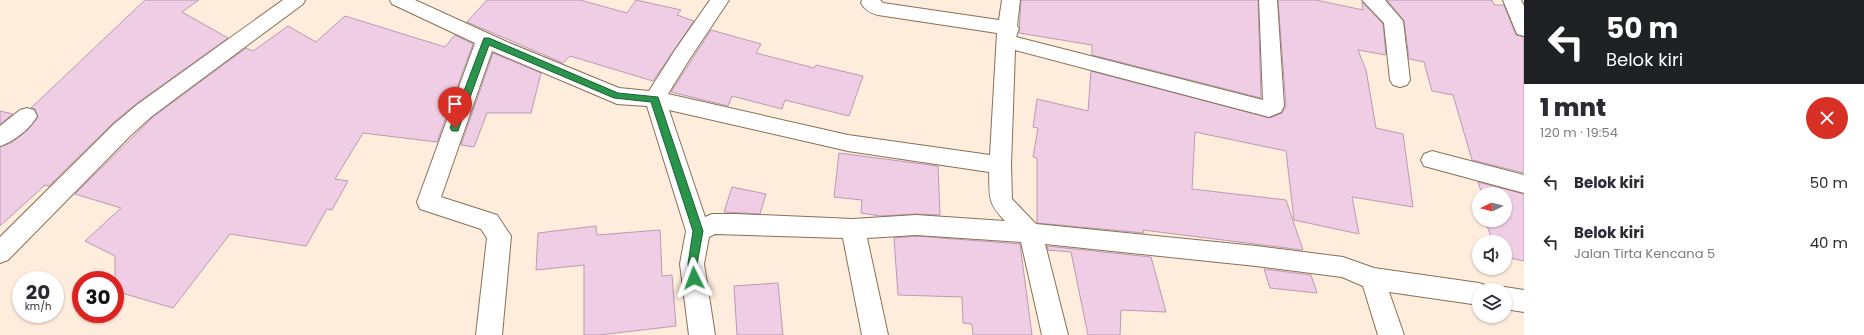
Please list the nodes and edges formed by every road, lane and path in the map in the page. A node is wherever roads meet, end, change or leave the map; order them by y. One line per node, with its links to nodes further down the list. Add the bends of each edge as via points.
1 (296, 0): 22 (street, via 145,110)
2 (399, 0): 11 (street)
3 (720, 0): 13 (street)
4 (871, 0): 10 (street, via 870,3 878,9)
5 (1011, 0): 10 (street)
6 (1268, 0): 10 (street, via 1274,106 1269,110)
7 (1371, 0): 12 (street, via 1376,2 1393,21)
8 (1512, 0): 9 (street)
9 (1524, 29)
10 (1008, 34): 17 (street)
11 (486, 40): 13 (street, via 617,96); 27 (street, via 428,202 489,222 499,236)
12 (1400, 80)
13 (655, 99): 17 (street, via 848,143); 20 (street)
14 (27, 116): 15 (street)
15 (0, 138)
16 (1432, 160): 18 (street)
17 (1000, 165): 21 (street, via 1001,202)
18 (1524, 184)
19 (853, 229): 20 (street, via 712,224); 21 (street, via 916,226); 29 (street)
20 (698, 231): 28 (street, via 692,264)
21 (1030, 233): 23 (street, via 1343,267); 30 (street)
22 (0, 253)
23 (1373, 279): 24 (street); 31 (street)
24 (1472, 293)
25 (1512, 299): 26 (street)
26 (1524, 301)
27 (488, 335)
28 (702, 335)
29 (876, 335)
30 (1055, 335)
31 (1391, 335)

